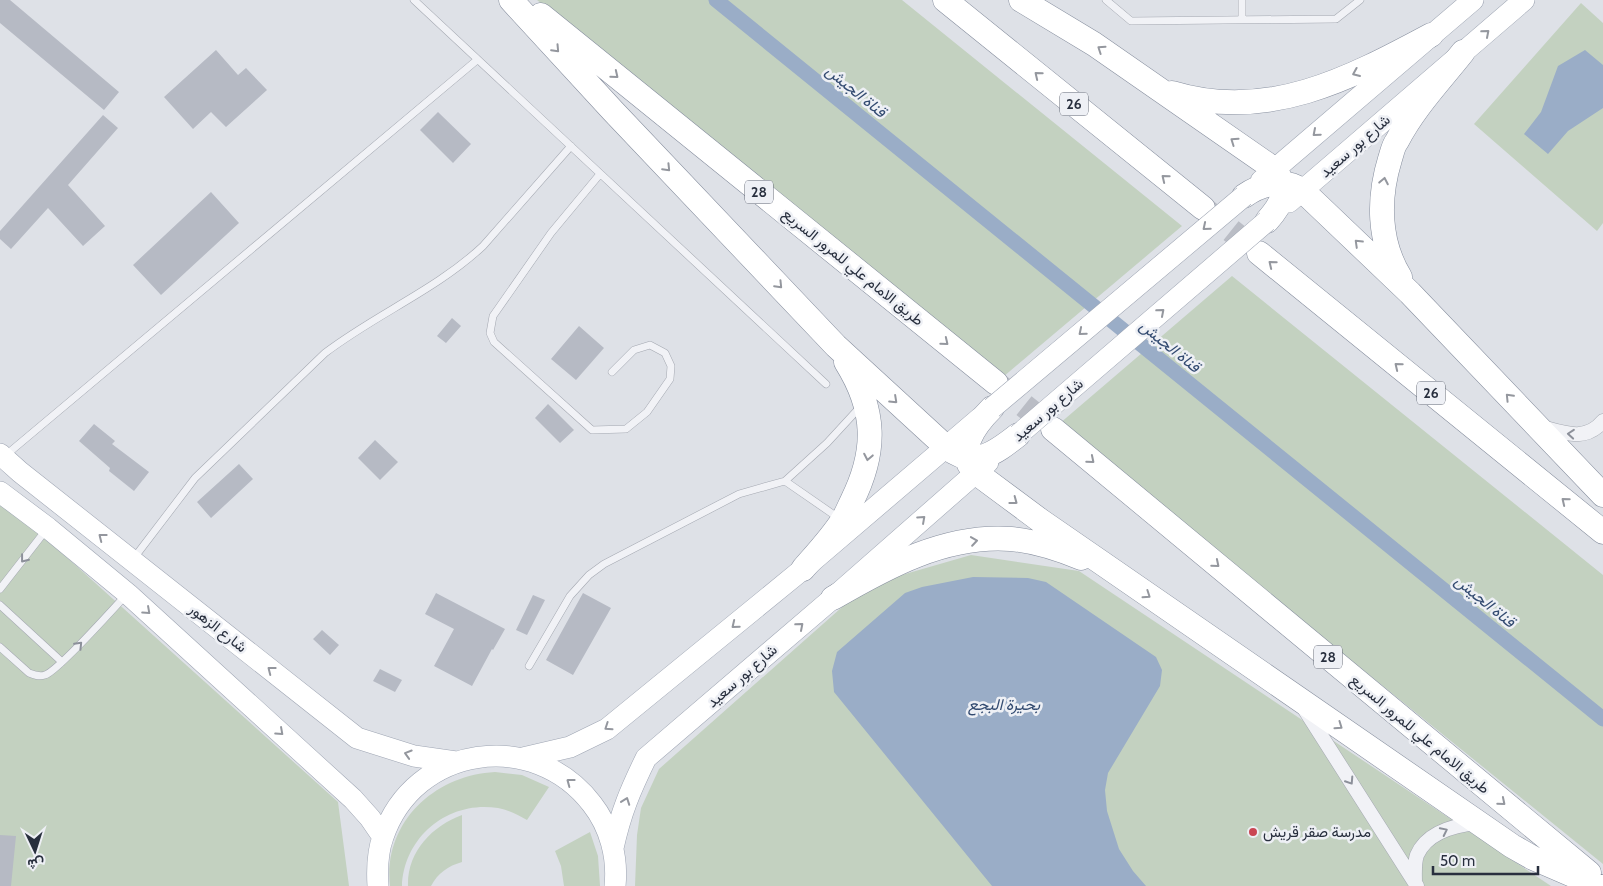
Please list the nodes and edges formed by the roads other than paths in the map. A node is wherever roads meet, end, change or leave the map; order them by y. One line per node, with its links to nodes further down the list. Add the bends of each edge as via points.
1 (414, 0): 14 (lane)
2 (511, 0): 24 (highway, one-way to 24)
3 (523, 0): 26 (highway, طريق الامام علي للمرور السريع / 28, one-way to 26)
4 (945, 0): 20 (highway, 26, one-way to 4)
5 (1021, 0): 15 (highway, one-way to 5)
6 (1106, 0): 11 (lane, via 1131,21)
7 (1242, 0): 11 (lane)
8 (1360, 0): 11 (lane, via 1336,19)
9 (1473, 0): 12 (main road)
10 (1524, 0): 13 (main road, شارع بور سعيد, one-way to 10)
11 (1242, 20)
12 (1431, 35): 15 (highway, one-way to 15, via 1366,69 1290,97 1235,102 1182,96); 18 (main road, one-way to 18)
13 (1464, 52): 18 (main road, شارع بور سعيد); 23 (highway, one-way to 13, via 1386,244 1381,211 1383,186 1395,143 1413,113)
14 (477, 60): 16 (lane); 34 (lane)
15 (1158, 88): 18 (highway, one-way to 15)
16 (571, 146): 17 (lane); 43 (lane, via 471,257 326,353 195,478)
17 (600, 174): 25 (lane, via 551,232 503,300 493,316 490,333 494,342 592,430 626,429 647,412 670,379 671,366 665,353 650,345 634,350); 27 (lane)
18 (1281, 186): 19 (highway, via 1258,187); 21 (highway, via 1279,206); 23 (highway, one-way to 18)
19 (1244, 196): 29 (main road, one-way to 29, bridge)
20 (1202, 208)
21 (1267, 221): 33 (main road, شارع بور سعيد, one-way to 21, bridge)
22 (1259, 253): 42 (highway, 26, one-way to 22)
23 (1410, 293): 31 (highway, one-way to 23)
24 (836, 346): 28 (highway, via 852,370); 35 (highway, one-way to 35)
25 (612, 372)
26 (996, 383)
27 (826, 384)
28 (865, 402): 37 (lane, via 828,443); 40 (highway, one-way to 40, via 870,444 860,485)
29 (992, 408): 35 (highway, via 974,430)
30 (1603, 421): 31 (street, one-way to 31, via 1588,432 1573,435)
31 (1536, 425): 39 (highway)
32 (1053, 429): 63 (highway, طريق الامام علي للمرور السريع / 28, one-way to 63)
33 (1018, 435): 35 (highway, via 996,451)
34 (2, 455): 36 (main road, شارع الزهور)
35 (968, 455): 44 (main road); 45 (highway, one-way to 45, via 1041,521); 48 (main road, شارع بور سعيد, one-way to 35)
36 (20, 472): 38 (main road); 43 (main road, شارع الزهور, one-way to 36)
37 (785, 481): 40 (lane); 52 (lane, via 739,494 604,564 570,596)
38 (0, 492): 41 (main road)
39 (1603, 495)
40 (842, 521): 44 (highway)
41 (48, 528): 46 (lane, one-way to 46); 47 (main road)
42 (1603, 532)
43 (132, 561): 55 (main road, شارع الزهور, one-way to 43, via 414,756 358,738)
44 (803, 569): 54 (main road, one-way to 54, via 607,729 570,747)
45 (1111, 570): 48 (highway, one-way to 45, via 884,569 916,556 976,540 1011,539 1041,545); 53 (highway, one-way to 53)
46 (0, 589)
47 (128, 594): 51 (lane, one-way to 47); 57 (main road, one-way to 57, via 353,799)
48 (833, 598): 58 (main road, شارع بور سعيد, one-way to 48, via 619,819 646,758)
49 (0, 605): 51 (lane)
50 (0, 647): 51 (lane, via 34,675 44,675)
51 (62, 662)
52 (529, 666)
53 (1296, 696): 56 (highway, one-way to 56); 59 (street, one-way to 59)
54 (523, 758): 55 (main road, via 489,755); 58 (main road, one-way to 54, via 602,817 581,790 555,770)
55 (456, 762): 57 (main road, via 424,780 399,805)
56 (1479, 823): 59 (street, one-way to 56, via 1417,856 1424,844 1446,829); 62 (highway, via 1523,853)
57 (383, 837): 60 (main road, via 377,865)
58 (614, 848): 61 (main road)
59 (1416, 885)
60 (378, 886)
61 (615, 886)
62 (1598, 886)
63 (1603, 886)

